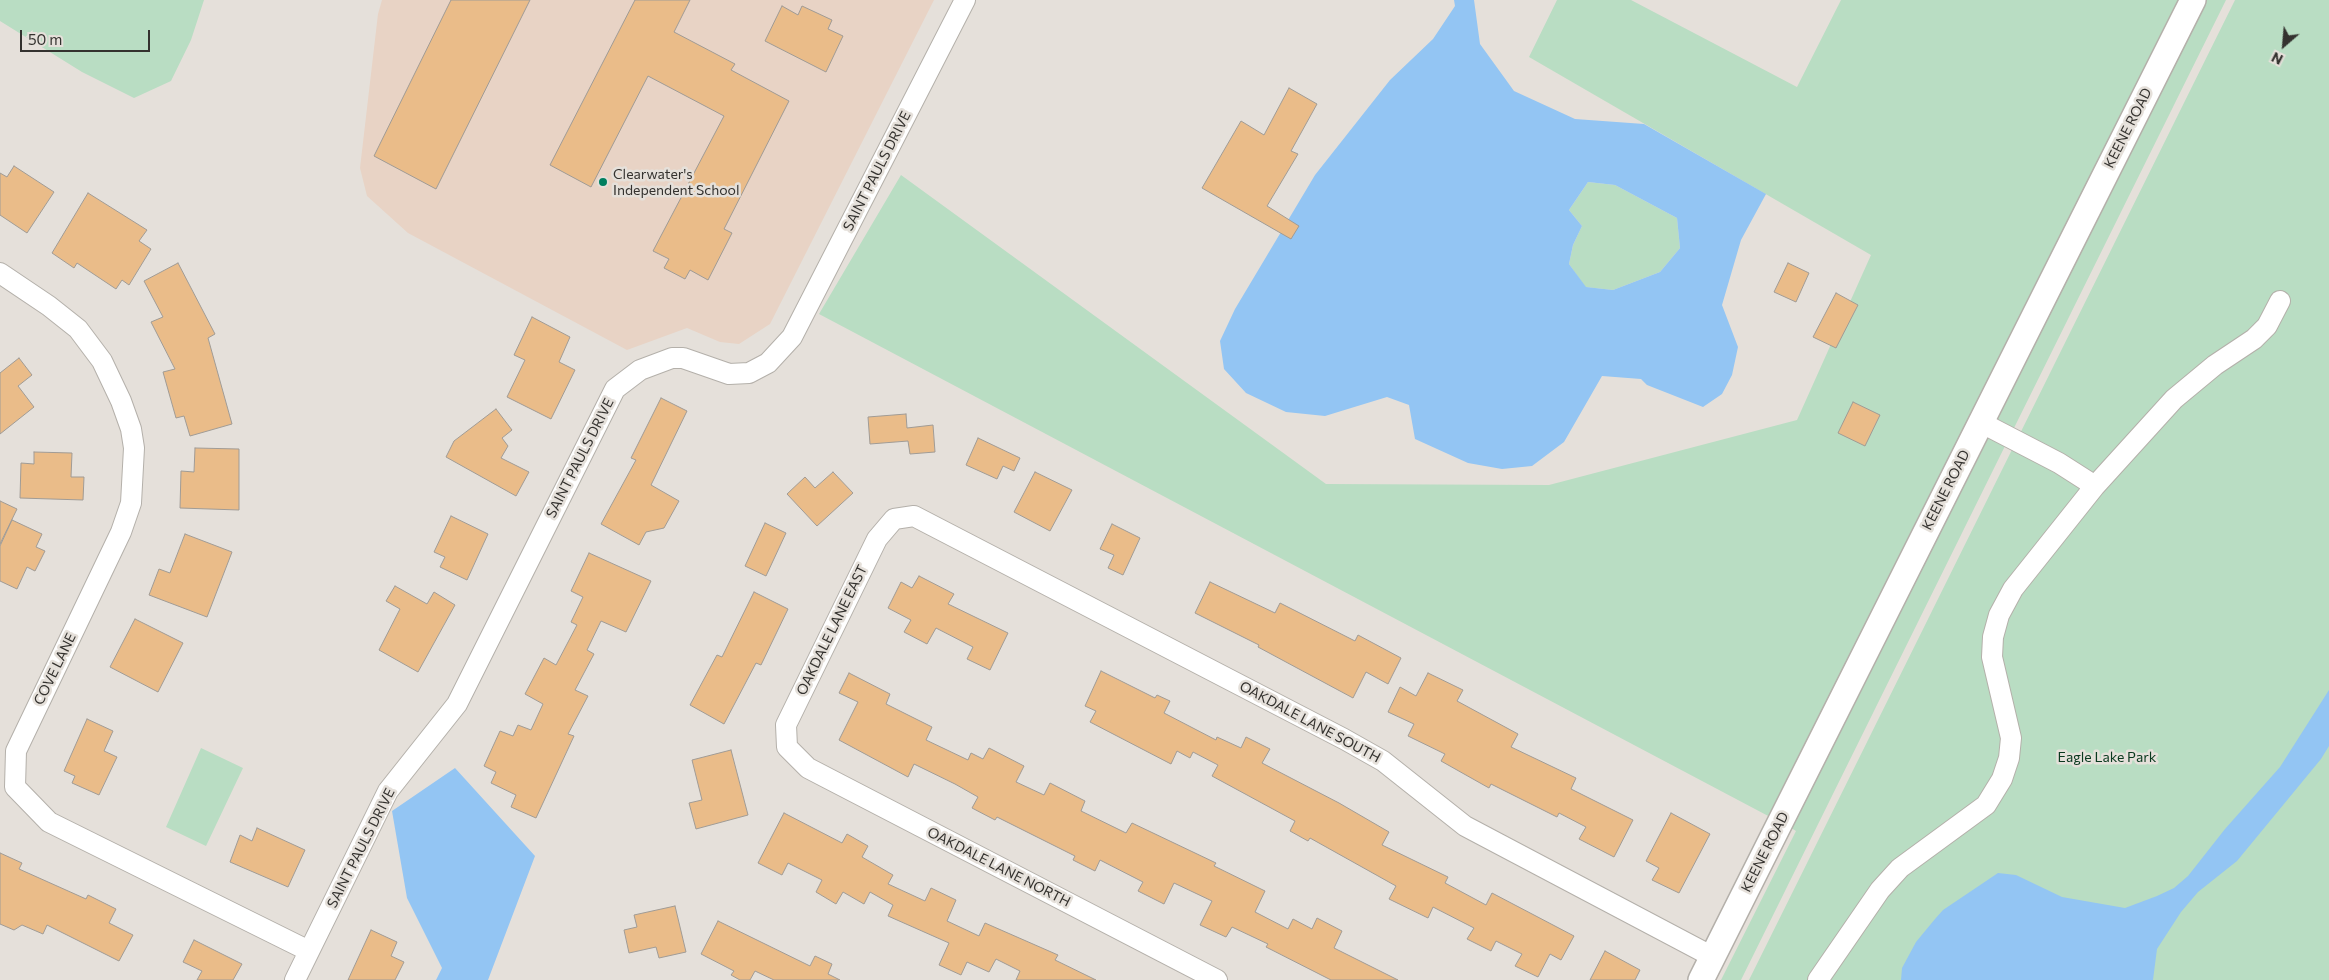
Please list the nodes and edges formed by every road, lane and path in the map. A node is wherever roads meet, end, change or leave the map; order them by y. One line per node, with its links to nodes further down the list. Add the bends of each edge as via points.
1 (965, 0): 9 (street, SAINT PAULS DRIVE, via 792,337 768,363 749,373 729,374 683,358 672,358 640,370 615,389 458,704 388,791)
2 (2193, 0): 5 (main road, KEENE ROAD)
3 (0, 274): 9 (street, COVE LANE, via 78,329 102,360 121,400 134,448 131,503 16,751 15,787 48,822)
4 (2280, 301): 6 (street, via 2268,326 2174,399)
5 (1980, 422): 6 (street, via 2059,463); 10 (main road, KEENE ROAD)
6 (2095, 486): 14 (street, via 2013,589 1992,637 1992,657 2011,738 2010,758 2002,779 1986,805 1900,868 1880,890)
7 (894, 518): 8 (street, OAKDALE LANE EAST, via 876,539 786,725); 10 (street, OAKDALE LANE SOUTH, via 914,516 1344,739 1383,761 1465,826)
8 (787, 747): 12 (street, OAKDALE LANE NORTH, via 808,768)
9 (309, 951): 11 (street, SAINT PAULS DRIVE)
10 (1713, 957): 13 (main road, KEENE ROAD)
11 (295, 980)
12 (1217, 980)
13 (1701, 980)
14 (1818, 980)

